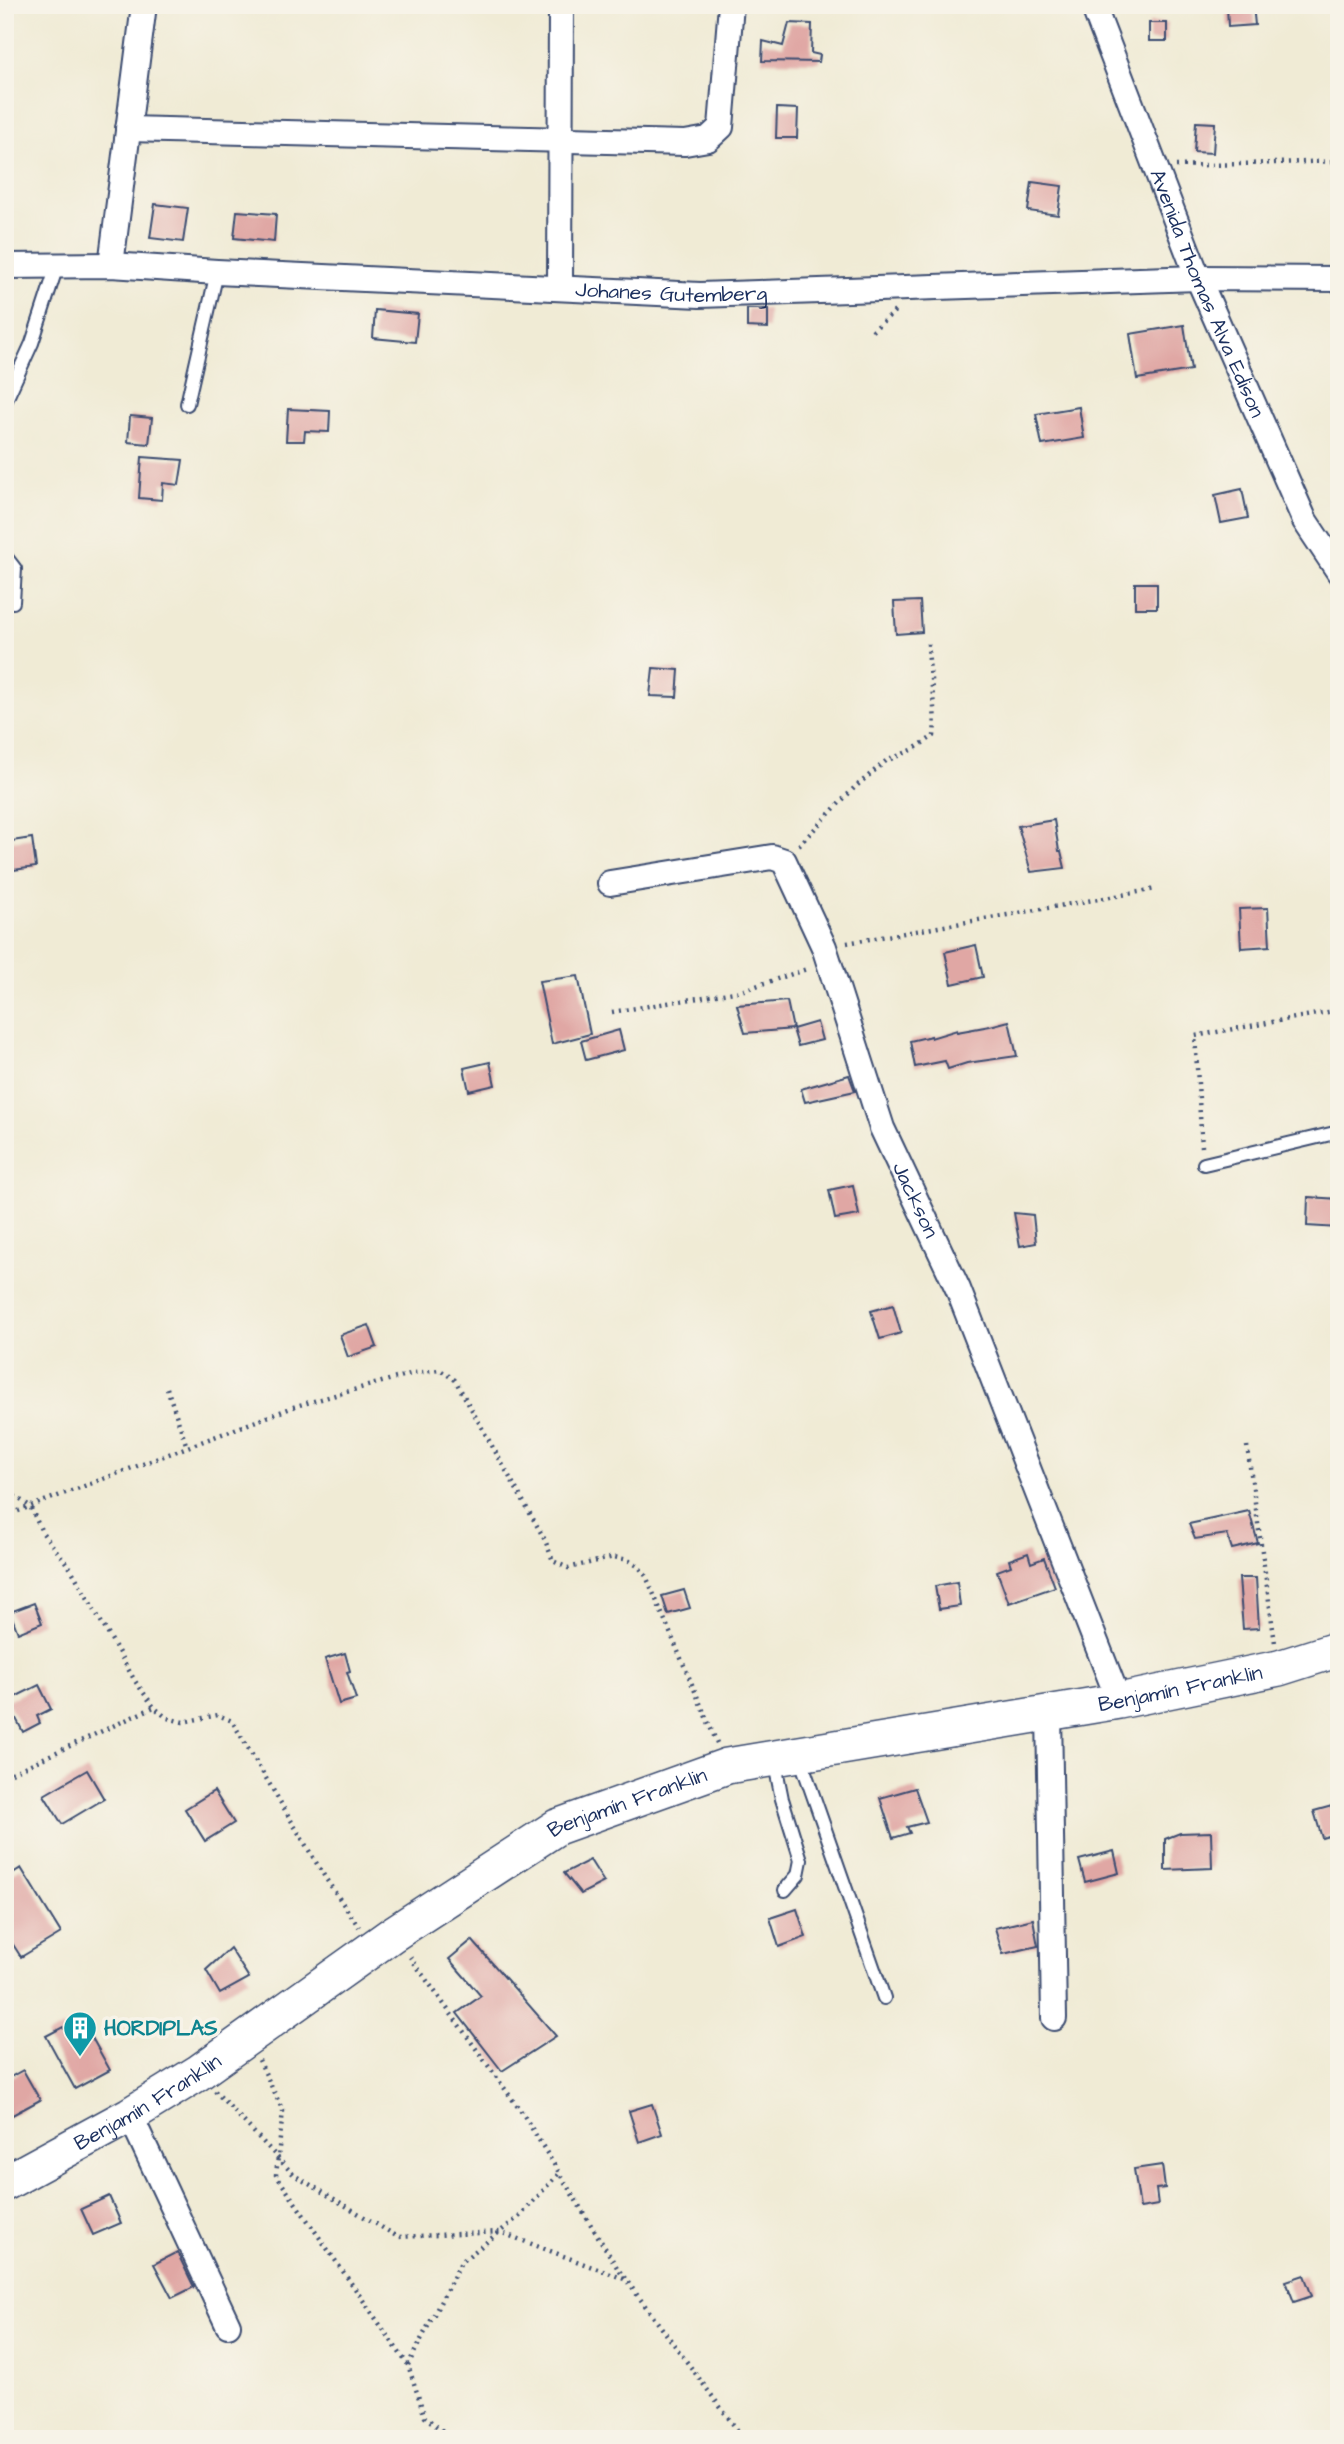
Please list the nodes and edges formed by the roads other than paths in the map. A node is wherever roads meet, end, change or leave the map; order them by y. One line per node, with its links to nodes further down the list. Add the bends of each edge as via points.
1 (144, 5): 5 (street)
2 (561, 5): 6 (street)
3 (731, 5): 6 (street, via 721,127 708,139 685,143)
4 (1093, 5): 11 (street, Avenida Thomas Alva Edison)
5 (128, 129): 6 (street); 8 (street)
6 (562, 139): 13 (street)
7 (57, 265): 8 (street, Johanes Gutemberg); 9 (street, Johanes Gutemberg); 14 (lane, via 32,343)
8 (111, 265): 10 (street, Johanes Gutemberg)
9 (5, 266)
10 (217, 272): 13 (street, Johanes Gutemberg); 15 (lane)
11 (1198, 278): 12 (street, Johanes Gutemberg); 13 (street, Johanes Gutemberg, via 700,295); 17 (street, Avenida Thomas Alva Edison, via 1305,521)
12 (1339, 279)
13 (560, 287)
14 (5, 402)
15 (187, 404)
16 (5, 556): 18 (lane, via 16,569)
17 (1339, 572)
18 (13, 602)
19 (610, 883): 23 (street, Jackson, via 772,857 783,861 826,954 882,1128 958,1289)
20 (1339, 1132): 21 (lane)
21 (1203, 1164)
22 (1339, 1649): 23 (street, Benjamín Franklin, via 1279,1668)
23 (1119, 1701): 24 (street, Benjamín Franklin)
24 (1049, 1712): 25 (street, Benjamín Franklin); 28 (street)
25 (787, 1757): 26 (lane, via 782,1799 801,1860 798,1875); 27 (lane); 29 (street, Benjamín Franklin, via 727,1766 557,1827)
26 (785, 1890)
27 (884, 1998)
28 (1054, 2018)
29 (130, 2115): 30 (street, Benjamín Franklin); 31 (street)
30 (5, 2183)
31 (228, 2325)

